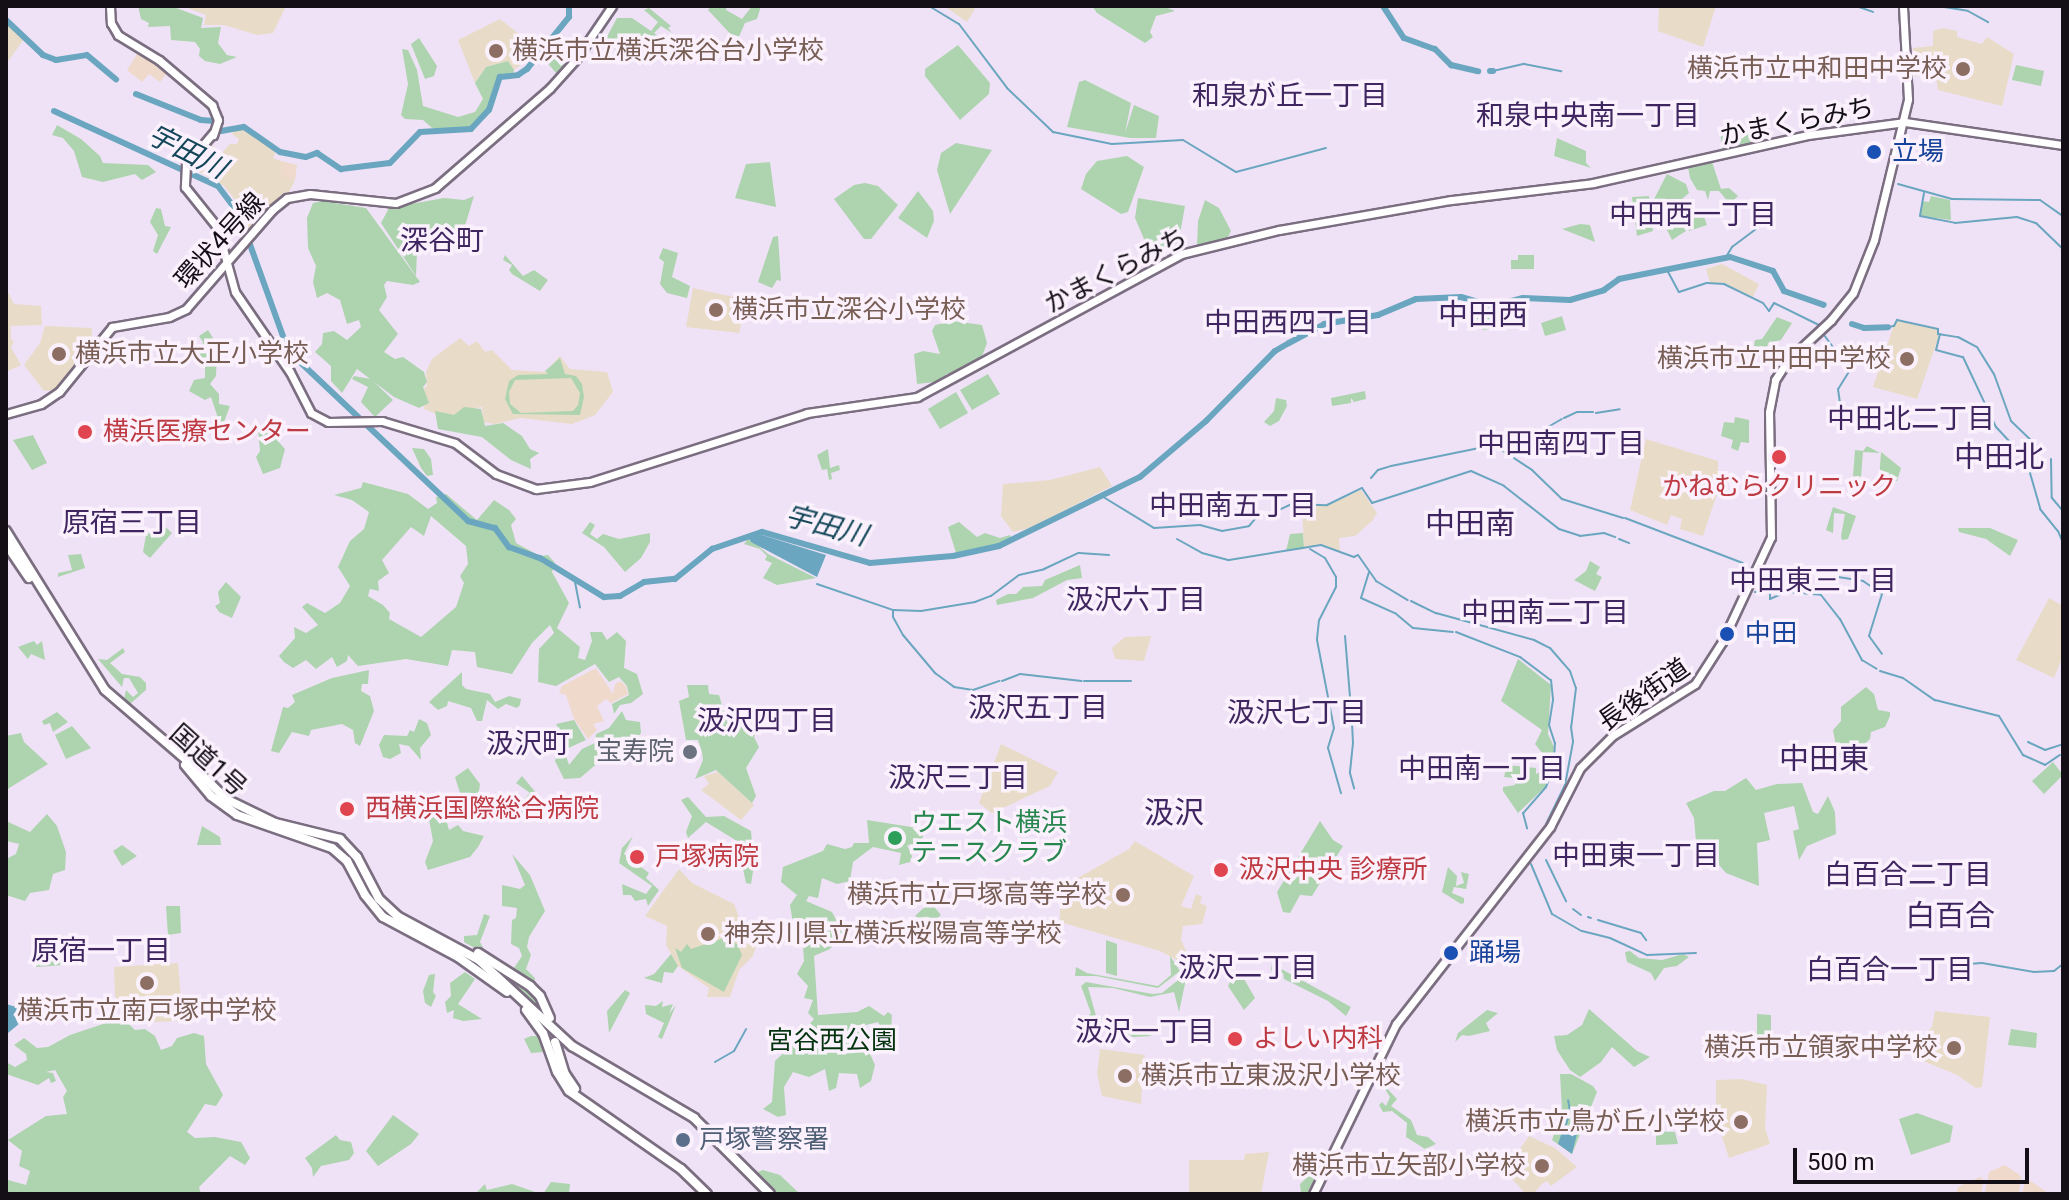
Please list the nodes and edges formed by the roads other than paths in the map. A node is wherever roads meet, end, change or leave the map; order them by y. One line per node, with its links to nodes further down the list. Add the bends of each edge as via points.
1 (110, 6): 6 (main road, via 118,35 159,60 212,105 218,120 186,166 187,191)
2 (612, 6): 7 (main road, 環状4号線, via 550,88 435,188 396,203 293,195)
3 (1905, 6): 4 (main road, 長後街道, via 1912,93)
4 (1907, 122): 5 (main road, かまくらみち); 8 (main road, かまくらみち, via 1808,135 1597,182 1290,227 1192,251 927,394 807,413 582,484 530,488 496,474 455,443 382,421 328,422 311,413 290,372 235,292); 23 (main road, 長後街道, via 1868,262 1853,293 1775,380 1769,412 1771,537 1714,659 1694,685 1619,731 1588,758 1550,827 1396,1024); 23 (main road, 長後街道, via 1866,276 1839,316 1785,369 1774,392 1775,534 1717,660 1686,696 1610,742 1583,770 1546,839 1400,1026)
5 (2063, 145)
6 (222, 239): 7 (main road, via 227,246); 8 (main road, かまくらみち)
7 (242, 244): 8 (main road, 環状4号線)
8 (226, 262): 9 (main road, 環状4号線, via 186,309 112,327 59,392 41,404)
9 (6, 414)
10 (6, 523): 13 (highway)
11 (6, 531): 13 (highway, 国道1号)
12 (6, 541): 13 (highway)
13 (47, 600): 14 (highway, 国道1号, via 102,692 175,755 218,802 246,819 332,848)
14 (361, 878): 15 (highway, 国道1号, via 387,907); 16 (highway, 国道1号, via 371,904 383,917 458,957)
15 (422, 931): 17 (highway, 国道1号, via 475,951 522,979 540,996); 22 (highway, 国道1号, via 482,963 572,1046 694,1118)
16 (520, 1003): 19 (highway, 国道1号, via 546,1039 562,1081); 21 (highway, 国道1号, via 563,1044 689,1120)
17 (550, 1018)
18 (555, 1042): 19 (highway, 国道1号, via 570,1084)
19 (606, 1118): 20 (highway, 国道1号, via 681,1169)
20 (707, 1194)
21 (764, 1194)
22 (770, 1194)
23 (1315, 1194)

